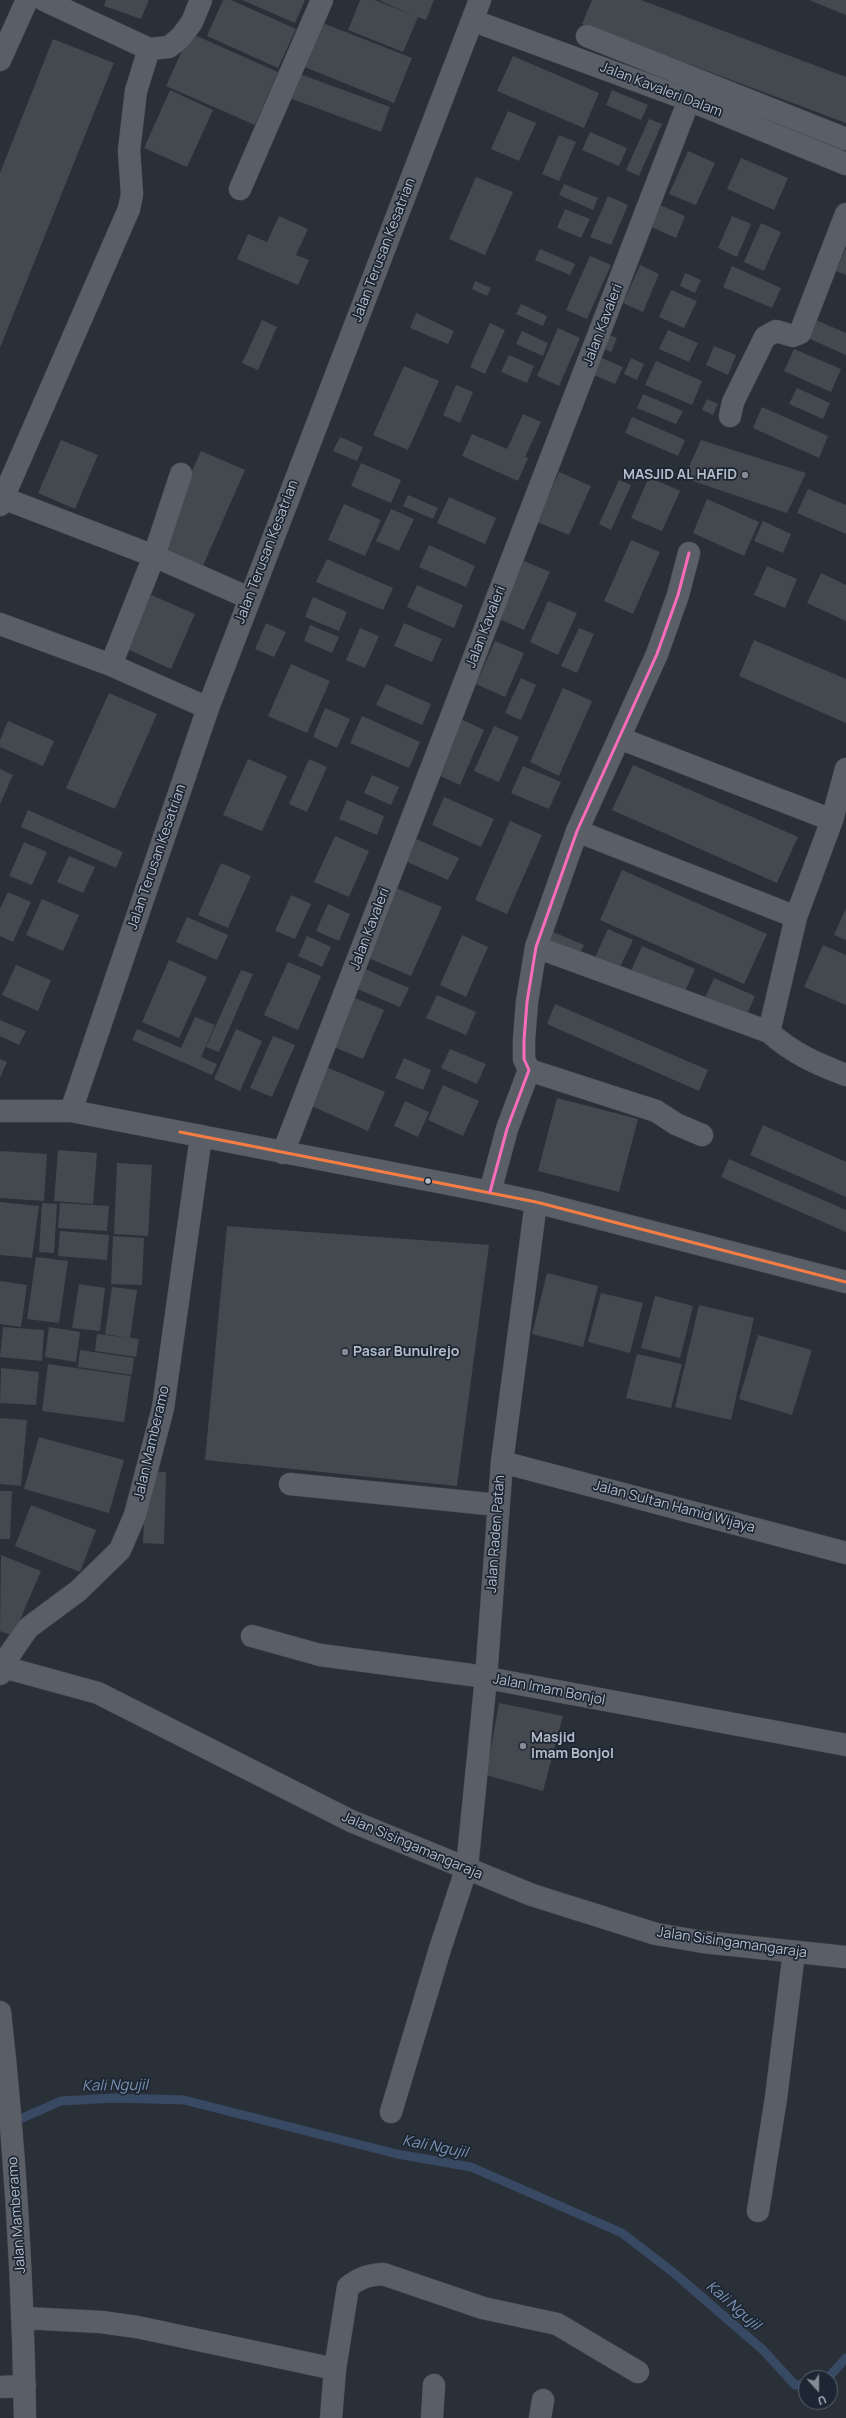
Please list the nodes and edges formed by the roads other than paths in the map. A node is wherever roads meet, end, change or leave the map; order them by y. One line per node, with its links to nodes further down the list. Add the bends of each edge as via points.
1 (27, 0): 9 (street)
2 (44, 0): 8 (street)
3 (201, 0): 8 (street, via 192,22 181,37 169,47)
4 (322, 0): 13 (street)
5 (480, 0): 6 (street, Jalan Terusan Kesatrian)
6 (474, 21): 10 (street, Jalan Kavaleri Dalam); 20 (street, Jalan Terusan Kesatrian)
7 (587, 36): 11 (street)
8 (149, 49): 17 (street, via 136,91 129,150 132,194 129,209)
9 (0, 60)
10 (690, 100): 12 (street, Jalan Kavaleri Dalam); 37 (street, Jalan Kavaleri)
11 (846, 139)
12 (846, 164)
13 (240, 189)
14 (846, 214): 15 (street, via 800,333 793,336 776,331 765,337 733,402)
15 (730, 416)
16 (181, 474): 19 (street)
17 (2, 502): 19 (street)
18 (689, 553): 24 (street, via 678,595 657,654)
19 (154, 556): 20 (street); 22 (street)
20 (249, 598): 23 (street, Jalan Terusan Kesatrian)
21 (0, 624): 22 (street)
22 (111, 665): 23 (street)
23 (208, 708): 34 (street, Jalan Terusan Kesatrian)
24 (619, 738): 26 (street); 27 (street)
25 (846, 769): 26 (street)
26 (832, 820): 28 (street)
27 (577, 831): 28 (street); 29 (street)
28 (796, 917): 30 (street)
29 (536, 946): 30 (street); 31 (street, via 524,1040 524,1059)
30 (769, 1032): 32 (street, via 785,1047 812,1062)
31 (529, 1070): 35 (street, via 656,1111 676,1124); 38 (street, via 507,1129)
32 (846, 1075)
33 (0, 1111): 34 (street)
34 (71, 1111): 36 (street)
35 (702, 1135)
36 (201, 1136): 37 (street); 46 (street, Jalan Mamberamo, via 163,1408 135,1515 120,1550 78,1591 28,1628)
37 (283, 1153): 38 (street)
38 (490, 1192): 39 (street)
39 (536, 1202): 40 (street); 41 (street, Jalan Raden Patah)
40 (846, 1282)
41 (502, 1462): 43 (street, Jalan Raden Patah); 44 (street, Jalan Sultan Hamid Wijaya)
42 (290, 1484): 43 (street)
43 (498, 1505): 47 (street, Jalan Raden Patah)
44 (846, 1553)
45 (252, 1636): 47 (street, Jalan Imam Bonjol, via 320,1655)
46 (0, 1669): 49 (street, Jalan Sisingamangaraja, via 98,1693 351,1821)
47 (486, 1678): 48 (street, Jalan Imam Bonjol); 49 (street, Jalan Raden Patah)
48 (846, 1746)
49 (467, 1867): 50 (street, Jalan Sisingamangaraja, via 532,1895 656,1934); 53 (street, Jalan Raden Patah)
50 (794, 1952): 51 (street, Jalan Sisingamangaraja); 54 (street, via 776,2098)
51 (846, 1957)
52 (0, 2012): 55 (street, Jalan Mamberamo, via 17,2190)
53 (391, 2112)
54 (758, 2211)
55 (24, 2318): 56 (street, via 101,2322 136,2327); 59 (street, Jalan Mamberamo)
56 (335, 2369): 57 (street, via 348,2287 359,2278 383,2274 483,2308 557,2324); 62 (street)
57 (638, 2372)
58 (434, 2385): 63 (street)
59 (25, 2386): 60 (street); 61 (street, Jalan Mamberamo)
60 (0, 2387)
61 (25, 2418)
62 (330, 2418)
63 (432, 2418)

